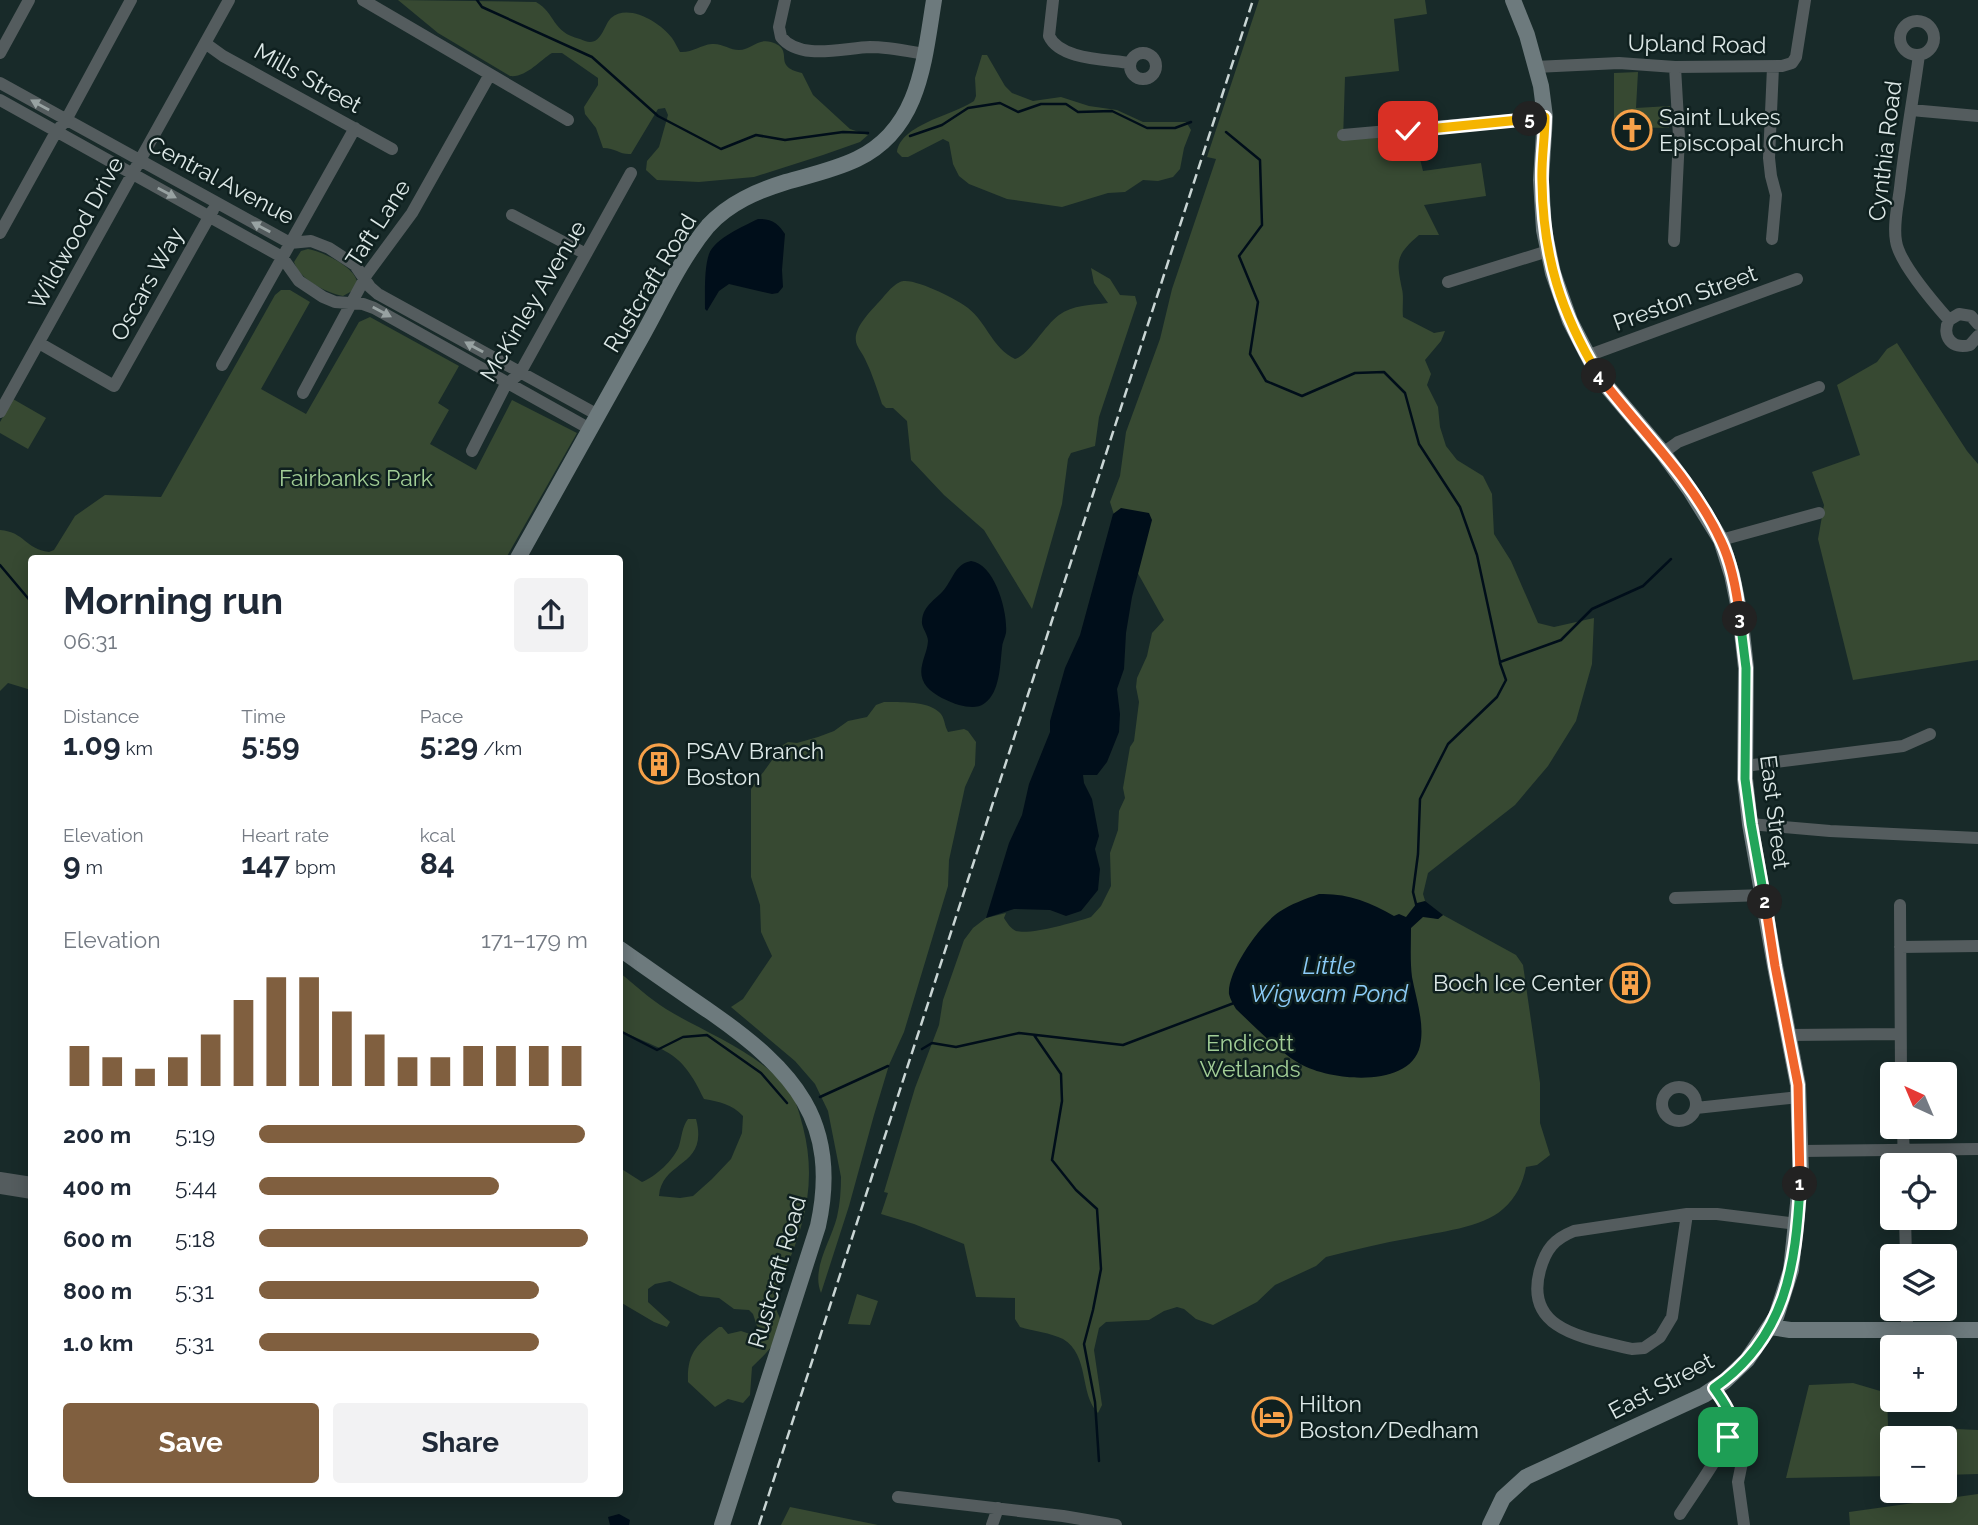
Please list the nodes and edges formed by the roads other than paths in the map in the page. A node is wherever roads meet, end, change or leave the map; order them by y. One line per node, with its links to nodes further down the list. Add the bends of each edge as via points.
1 (29, 0): 11 (street)
2 (131, 0): 24 (street)
3 (229, 0): 10 (street, Wildwood Drive)
4 (363, 0): 18 (street)
5 (785, 0): 12 (street, via 779,27 780,37 789,45 807,50 872,47)
6 (934, 0): 12 (main road, Rustcraft Road)
7 (1054, 0): 14 (street, via 1049,36 1058,49)
8 (1513, 0): 16 (main road, East Street)
9 (1805, 0): 15 (street, Upland Road, via 1796,57 1792,63)
10 (205, 43): 26 (street, Mills Street); 30 (street, Wildwood Drive)
11 (0, 53)
12 (925, 54): 58 (main road, Rustcraft Road, via 906,114 880,145 840,166 755,193 710,224)
13 (1919, 55): 21 (street, Cynthia Road)
14 (1130, 63)
15 (1773, 66): 17 (street, Upland Road); 37 (street, via 1769,158 1776,195)
16 (1535, 67): 17 (street, Upland Road, via 1619,63); 22 (main road, East Street)
17 (1675, 67): 38 (street, via 1679,137)
18 (489, 76): 25 (street); 43 (street, Taft Lane, via 412,213)
19 (0, 83): 24 (street, Central Avenue, one-way to 19)
20 (0, 100): 27 (street, Central Avenue)
21 (1911, 110): 23 (street); 47 (street, Cynthia Road, via 1896,241 1900,254)
22 (1545, 117): 28 (street); 40 (main road, East Street, via 1541,180)
23 (1978, 117)
24 (66, 120): 27 (street); 30 (street, Central Avenue)
25 (568, 120)
26 (355, 128): 29 (street, Mills Street); 39 (street)
27 (56, 132): 32 (street, Central Avenue); 36 (street)
28 (1343, 135)
29 (392, 149)
30 (141, 161): 32 (street, Wildwood Drive); 33 (street, Central Avenue)
31 (631, 173): 41 (street, McKinley Avenue)
32 (132, 174): 35 (street, Central Avenue, one-way to 35); 50 (street, Wildwood Drive)
33 (217, 204): 35 (street, Oscars Way); 39 (street, Central Avenue, one-way to 33)
34 (512, 215): 41 (street)
35 (209, 216): 42 (street, Central Avenue); 50 (street, Oscars Way, via 114,386)
36 (0, 233)
37 (1772, 239)
38 (1674, 241)
39 (290, 243): 42 (street); 43 (street, Central Avenue, via 321,244 355,265)
40 (1548, 251): 45 (street); 51 (main road, East Street, via 1554,278)
41 (586, 254): 53 (street, McKinley Avenue)
42 (282, 257): 46 (street, Central Avenue, via 295,278 309,289 335,302); 52 (street)
43 (365, 278): 46 (street, Taft Lane); 53 (street, Central Avenue, one-way to 43, via 378,294)
44 (1797, 279): 51 (street, Preston Street)
45 (1448, 282)
46 (351, 303): 54 (street, Central Avenue, one-way to 54, via 374,308); 56 (street, Taft Lane)
47 (1949, 320): 48 (street, via 1965,314); 49 (street, Cynthia Road, via 1946,330 1954,344 1970,345)
48 (1978, 324)
49 (1978, 336)
50 (39, 343): 57 (street, Wildwood Drive)
51 (1587, 356): 60 (main road, East Street)
52 (222, 365)
53 (520, 373): 54 (street, McKinley Avenue); 58 (street, Central Avenue)
54 (509, 383): 58 (street, Central Avenue); 59 (street, McKinley Avenue)
55 (1819, 387): 60 (street, via 1678,442)
56 (303, 393)
57 (0, 412)
58 (594, 422): 63 (main road, Rustcraft Road)
59 (472, 451)
60 (1663, 453): 62 (main road, East Street)
61 (1819, 513): 62 (street)
62 (1721, 540): 65 (main road, East Street, via 1732,575 1746,668)
63 (520, 555)
64 (1930, 734): 65 (street, via 1903,746)
65 (1745, 766): 66 (main road, East Street)
66 (1751, 824): 67 (street); 68 (main road, East Street)
67 (1978, 838)
68 (1764, 895): 69 (street); 75 (main road, East Street)
69 (1675, 898)
70 (1900, 905): 72 (street)
71 (1978, 946): 72 (street)
72 (1900, 947): 74 (street)
73 (623, 951): 98 (main road, Rustcraft Road, via 771,1059 803,1098 821,1149 823,1194 816,1235)
74 (1899, 1034): 75 (street); 76 (street)
75 (1788, 1035): 77 (main road, East Street)
76 (1900, 1062)
77 (1799, 1097): 78 (street); 82 (main road, East Street)
78 (1696, 1108)
79 (1904, 1139): 81 (street)
80 (1978, 1149): 81 (street)
81 (1904, 1150): 82 (street)
82 (1801, 1151): 88 (main road, East Street)
83 (0, 1178): 84 (street)
84 (28, 1182)
85 (0, 1188): 86 (street)
86 (28, 1192)
87 (1687, 1213): 87 (street, via 1574,1231 1557,1238 1540,1270 1536,1294 1543,1313 1558,1327 1632,1349 1644,1348 1660,1337 1672,1317); 88 (street)
88 (1797, 1224): 90 (main road, East Street, via 1788,1285)
89 (1907, 1321): 92 (street)
90 (1771, 1327): 92 (main road); 93 (main road, East Street, via 1747,1360)
91 (1978, 1329): 92 (main road)
92 (1907, 1330)
93 (1714, 1388): 94 (street); 101 (main road, East Street, via 1526,1477 1503,1498)
94 (1732, 1426): 97 (street); 102 (street, via 1748,1433 1738,1482)
95 (898, 1497): 96 (street)
96 (998, 1508): 99 (street); 100 (street)
97 (1680, 1514)
98 (722, 1525)
99 (992, 1525)
100 (1116, 1525)
101 (1490, 1525)
102 (1744, 1525)

